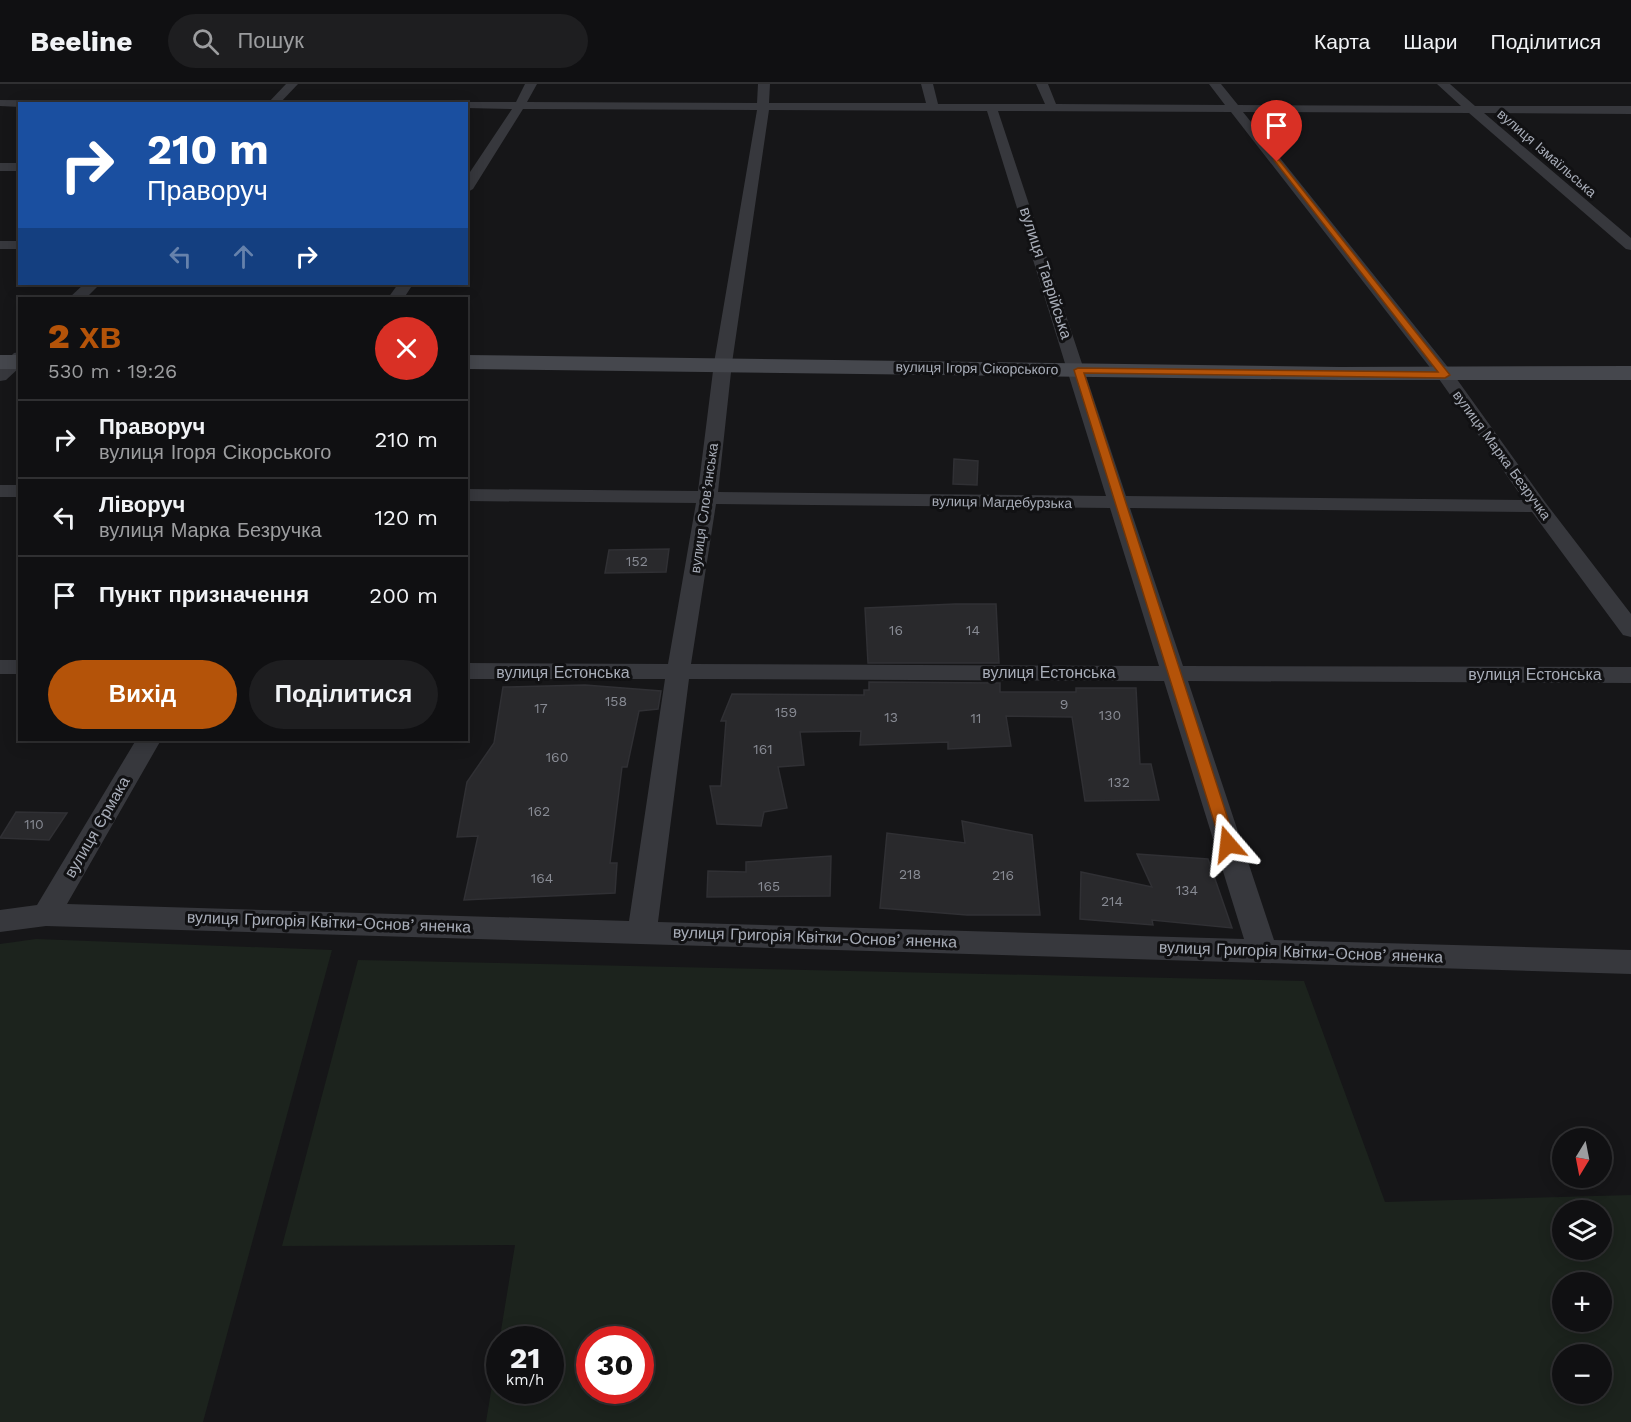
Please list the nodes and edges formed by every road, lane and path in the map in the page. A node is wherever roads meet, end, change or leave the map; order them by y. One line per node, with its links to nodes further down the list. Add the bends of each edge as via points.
1 (292, 84): 10 (street)
2 (531, 84): 14 (street)
3 (765, 84): 15 (street, вулиця Слов’янська)
4 (927, 84): 16 (street)
5 (1042, 84): 17 (street)
6 (1215, 84): 18 (street, вулиця Марка Безручка)
7 (1443, 84): 20 (street, вулиця Ізмаїльська)
8 (170, 90): 9 (street)
9 (155, 102)
10 (274, 102)
11 (0, 103): 12 (street)
12 (18, 103)
13 (468, 105): 14 (street)
14 (520, 105): 15 (street); 24 (street)
15 (763, 108): 16 (street); 31 (street, вулиця Слов’янська)
16 (933, 108): 19 (street)
17 (1052, 108): 18 (street); 19 (street)
18 (1234, 108): 20 (street); 34 (street, вулиця Марка Безручка)
19 (992, 109): 32 (street, вулиця Таврійська)
20 (1474, 110): 21 (street); 27 (street, вулиця Ізмаїльська)
21 (1631, 110)
22 (0, 167): 23 (street)
23 (18, 167)
24 (468, 186)
25 (0, 245): 26 (street)
26 (18, 245)
27 (1631, 246)
28 (91, 285): 29 (street)
29 (78, 297)
30 (468, 362): 31 (main road, вулиця Ігоря Сікорського)
31 (723, 363): 32 (main road, вулиця Ігоря Сікорського); 38 (street, вулиця Слов’янська)
32 (1078, 370): 34 (main road, вулиця Ігоря Сікорського); 39 (street, вулиця Таврійська)
33 (1631, 373): 34 (main road, вулиця Ігоря Сікорського)
34 (1445, 375): 40 (street, вулиця Марка Безручка)
35 (0, 490): 36 (street)
36 (18, 491)
37 (468, 495): 38 (street, вулиця Магдебурзька)
38 (707, 498): 39 (street, вулиця Магдебурзька); 45 (street, вулиця Слов’янська)
39 (1120, 503): 40 (street, вулиця Магдебурзька); 46 (street, вулиця Таврійська)
40 (1538, 506): 41 (street, вулиця Марка Безручка)
41 (1631, 630)
42 (0, 667): 43 (street)
43 (18, 667)
44 (468, 671): 45 (street, вулиця Естонська)
45 (678, 672): 46 (street, вулиця Естонська); 51 (street, вулиця Слов’янська)
46 (1174, 672): 47 (street, вулиця Естонська); 52 (street, вулиця Таврійська)
47 (1631, 675)
48 (147, 741): 49 (street, вулиця Єрмака)
49 (46, 915): 50 (street, вулиця Григорія Квітки-Основʼяненка); 51 (street, вулиця Григорія Квітки-Основʼяненка)
50 (0, 921)
51 (642, 931): 52 (street, вулиця Григорія Квітки-Основʼяненка)
52 (1263, 952): 53 (street, вулиця Григорія Квітки-Основʼяненка)
53 (1631, 962)

